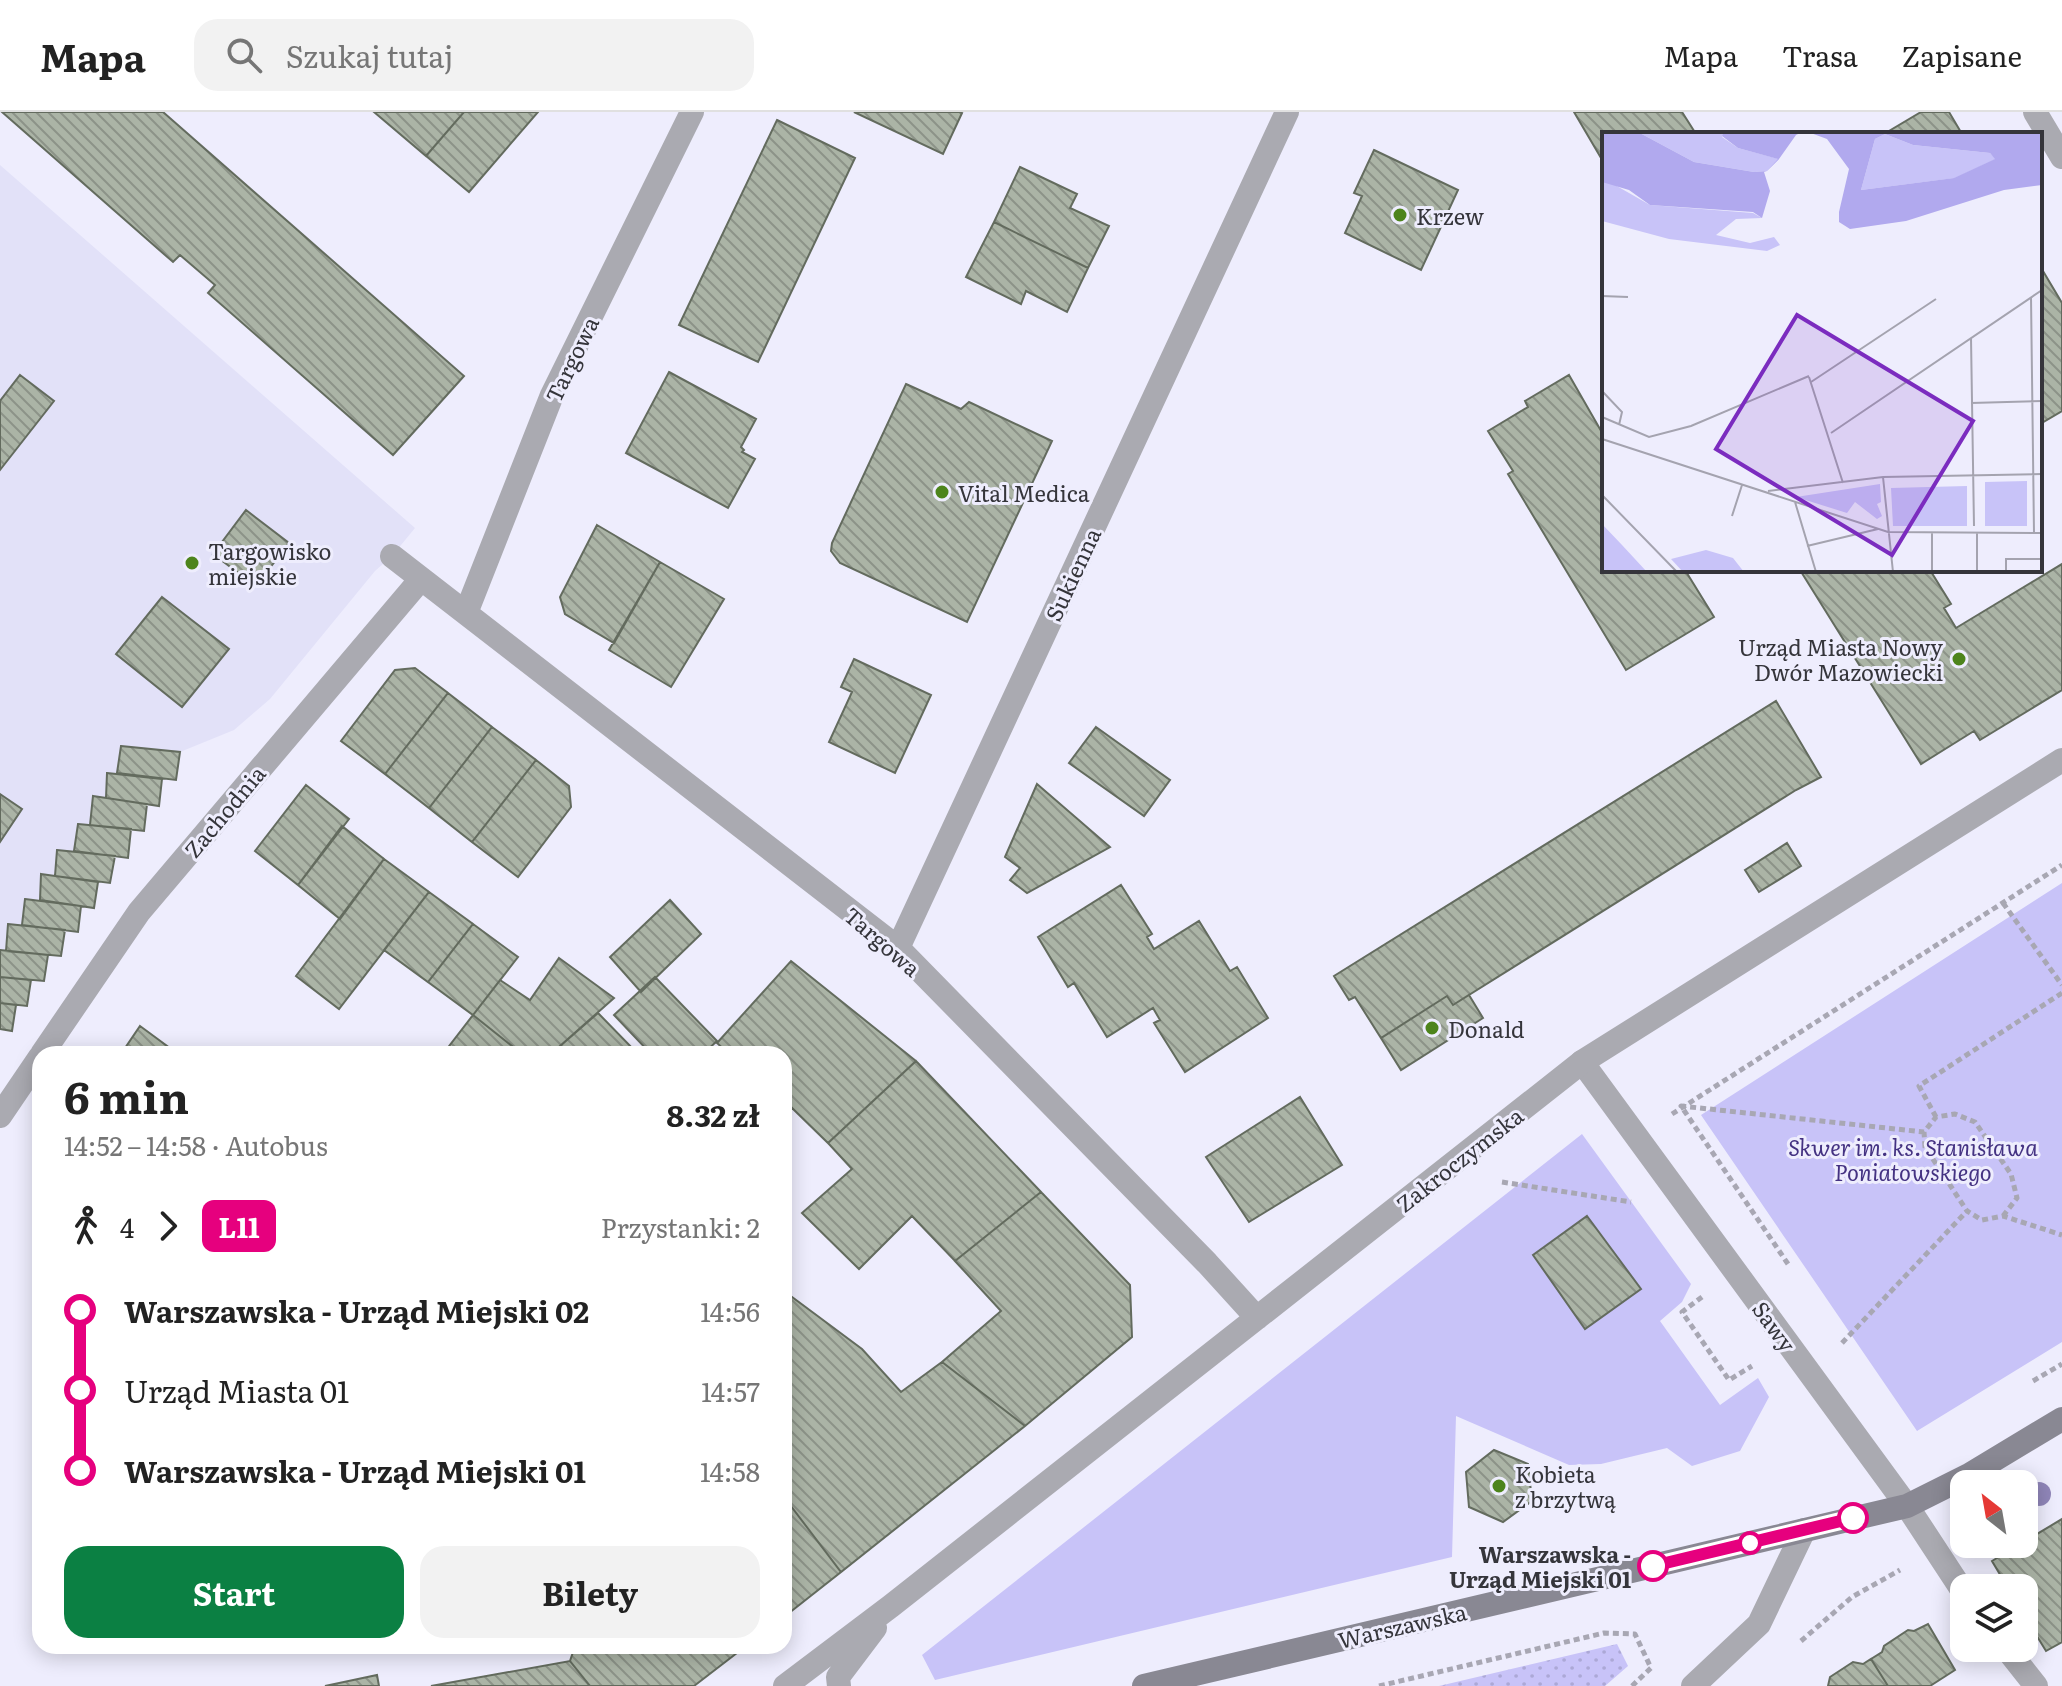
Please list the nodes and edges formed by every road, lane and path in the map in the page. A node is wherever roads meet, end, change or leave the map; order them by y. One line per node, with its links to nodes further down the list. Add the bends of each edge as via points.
1 (692, 112): 7 (street, Targowa, via 552,395)
2 (1287, 112): 11 (street, Sukienna)
3 (2035, 112): 4 (street)
4 (2062, 157)
5 (392, 556): 6 (street, Targowa)
6 (421, 579): 7 (street, Targowa); 14 (street, Zachodnia, via 139,912)
7 (466, 613): 11 (street, Targowa)
8 (2062, 760): 15 (street, Zakroczymska)
9 (2062, 865): 10 (path)
10 (2003, 903): 12 (path); 17 (path)
11 (898, 948): 29 (street, Targowa)
12 (2062, 985)
13 (2062, 993): 19 (path, via 1919,1086)
14 (48, 1046)
15 (1582, 1062): 21 (street, Sawy); 29 (street, Zakroczymska)
16 (32, 1069): 18 (street, Zachodnia)
17 (1681, 1106): 20 (path); 21 (path); 27 (path)
18 (0, 1116)
19 (1936, 1117): 20 (path); 25 (path, via 1955,1114 1975,1122 2011,1174 2017,1198)
20 (1924, 1132): 24 (path, via 1925,1147)
21 (1639, 1140): 37 (street, Sawy)
22 (1502, 1182): 23 (path)
23 (1642, 1203)
24 (1967, 1211): 25 (path, via 1982,1220); 31 (path)
25 (2003, 1216): 26 (path)
26 (2062, 1235)
27 (1788, 1264)
28 (1706, 1294): 33 (path, via 1682,1312 1729,1380)
29 (1257, 1318): 41 (street, Zakroczymska)
30 (1833, 1330): 31 (path)
31 (1842, 1343): 32 (path)
32 (1850, 1356)
33 (1756, 1363)
34 (2062, 1364): 35 (path)
35 (2023, 1388)
36 (2062, 1419): 37 (street, Warszawska)
37 (1907, 1506): 38 (street, Warszawska); 39 (street, Sawy)
38 (1804, 1530): 47 (street, Warszawska); 51 (street, via 1759,1624)
39 (1940, 1557): 40 (street, Sawy); 42 (path, via 1896,1572 1852,1597)
40 (1951, 1574)
41 (891, 1606): 45 (street, Zakroczymska); 46 (street, Zakroczymska, via 838,1677)
42 (1798, 1643)
43 (2017, 1662): 52 (street)
44 (1642, 1677): 48 (path, via 1651,1668 1635,1634 1604,1633); 49 (path); 50 (path)
45 (785, 1686)
46 (839, 1686)
47 (1144, 1686)
48 (1379, 1686)
49 (1632, 1686)
50 (1650, 1686)
51 (1693, 1686)
52 (2036, 1686)

